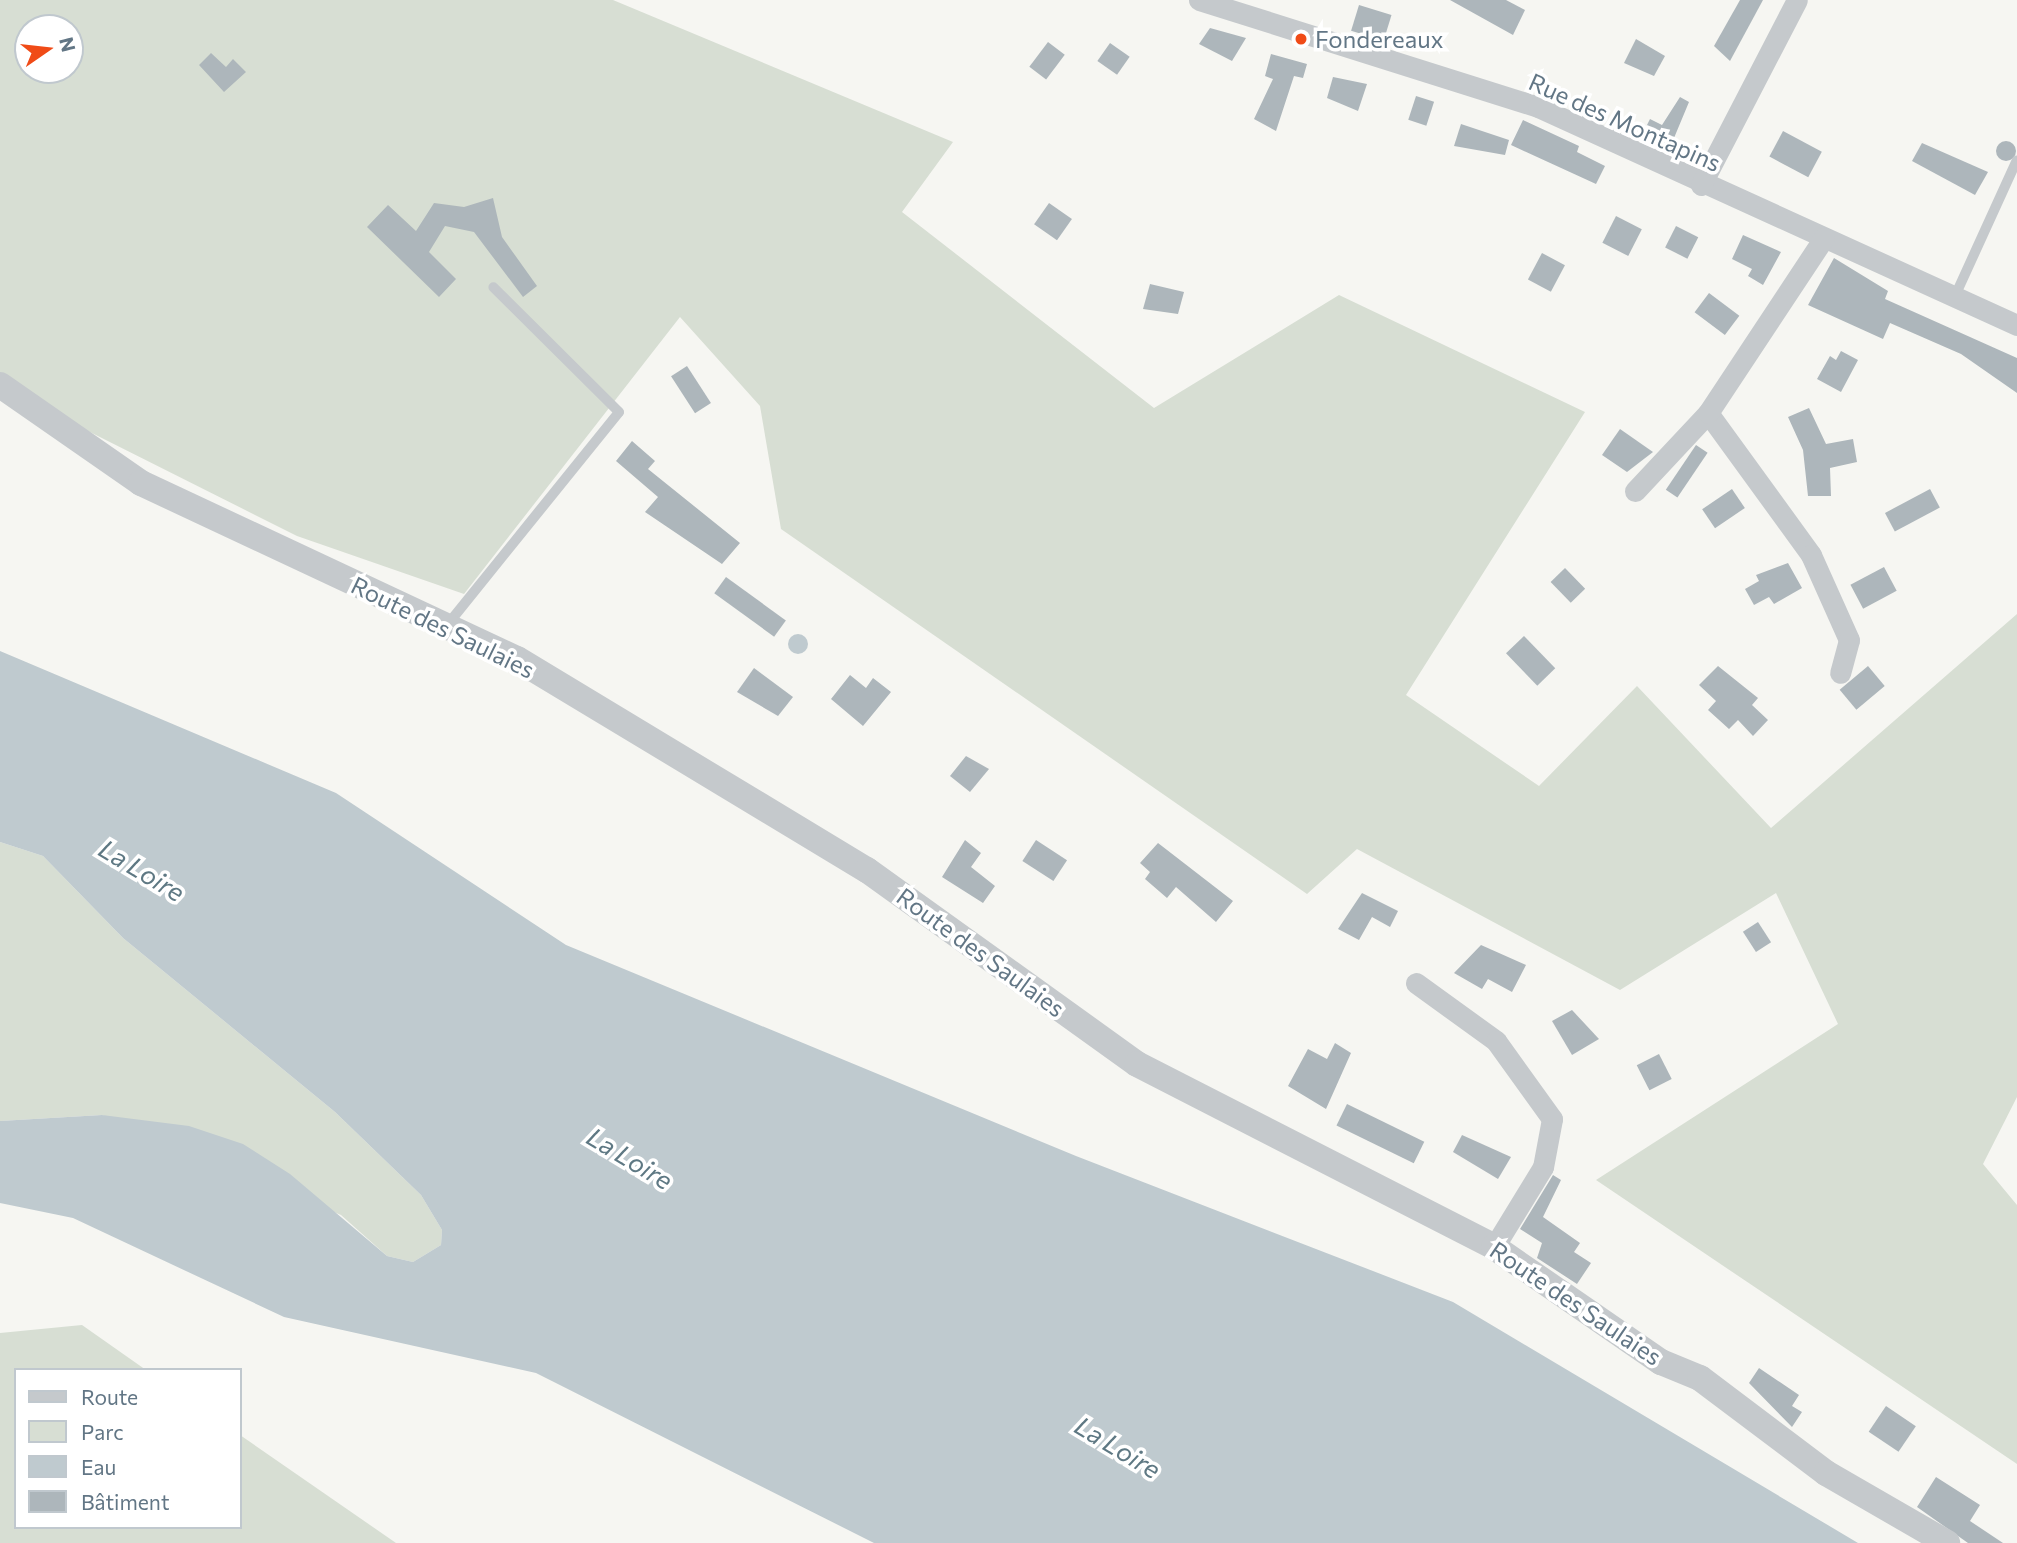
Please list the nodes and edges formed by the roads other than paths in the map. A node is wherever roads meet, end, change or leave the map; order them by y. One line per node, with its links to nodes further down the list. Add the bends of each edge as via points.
1 (1201, 0): 4 (street, Rue des Montapins, via 1538,107)
2 (1797, 0): 4 (street)
3 (2017, 160): 7 (lane)
4 (1701, 185): 5 (street, Rue des Montapins)
5 (1824, 238): 7 (street, Rue des Montapins); 10 (street)
6 (493, 287): 12 (lane, via 619,412)
7 (1955, 296): 8 (street, Rue des Montapins)
8 (2017, 325)
9 (0, 385): 12 (street, Route des Saulaies, via 141,483)
10 (1708, 413): 11 (street); 13 (street, via 1811,555 1849,640)
11 (1635, 491)
12 (448, 624): 15 (street, Route des Saulaies, via 867,870 1137,1064)
13 (1840, 673)
14 (1416, 983): 15 (street, via 1496,1041 1552,1119 1543,1167)
15 (1494, 1247): 16 (street, Route des Saulaies, via 1661,1362 1700,1378 1826,1472)
16 (1947, 1543)

